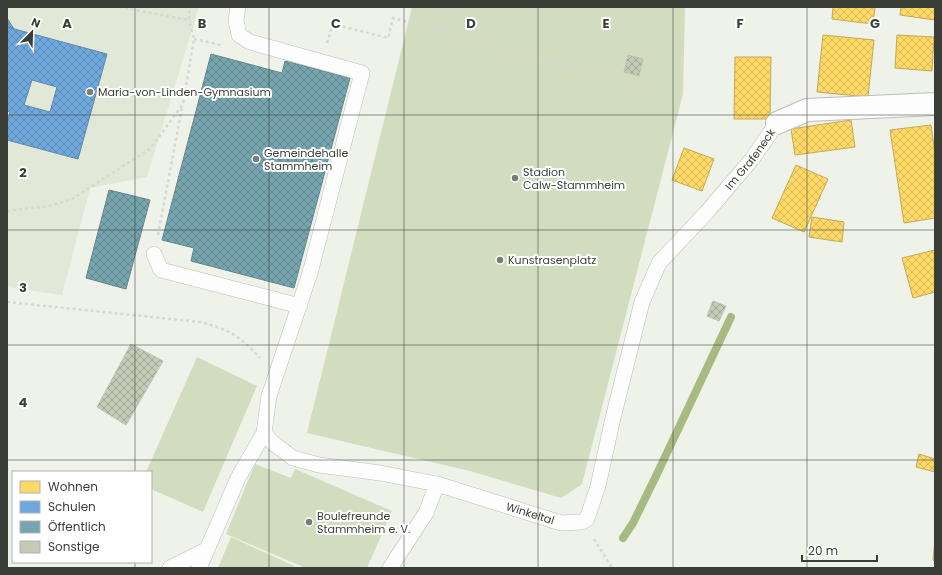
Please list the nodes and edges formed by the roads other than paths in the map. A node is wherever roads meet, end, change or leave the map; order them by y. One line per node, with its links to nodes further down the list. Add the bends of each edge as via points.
1 (238, 7): 5 (lane, via 236,20 239,35 250,42 362,73)
2 (935, 104): 3 (street, Im Grafeneck, via 807,110)
3 (777, 123): 8 (lane, Im Grafeneck, via 752,159 659,263 642,302 598,486 587,519)
4 (154, 254): 5 (lane, via 161,270)
5 (300, 306): 6 (lane, via 269,396)
6 (264, 433): 7 (lane, Winkeltal, via 293,458 319,465); 9 (lane, via 238,478)
7 (437, 484): 8 (lane, Winkeltal, via 561,523); 12 (lane, via 426,513)
8 (582, 522)
9 (206, 550): 10 (lane); 11 (lane)
10 (170, 568)
11 (199, 568)
12 (390, 568)

